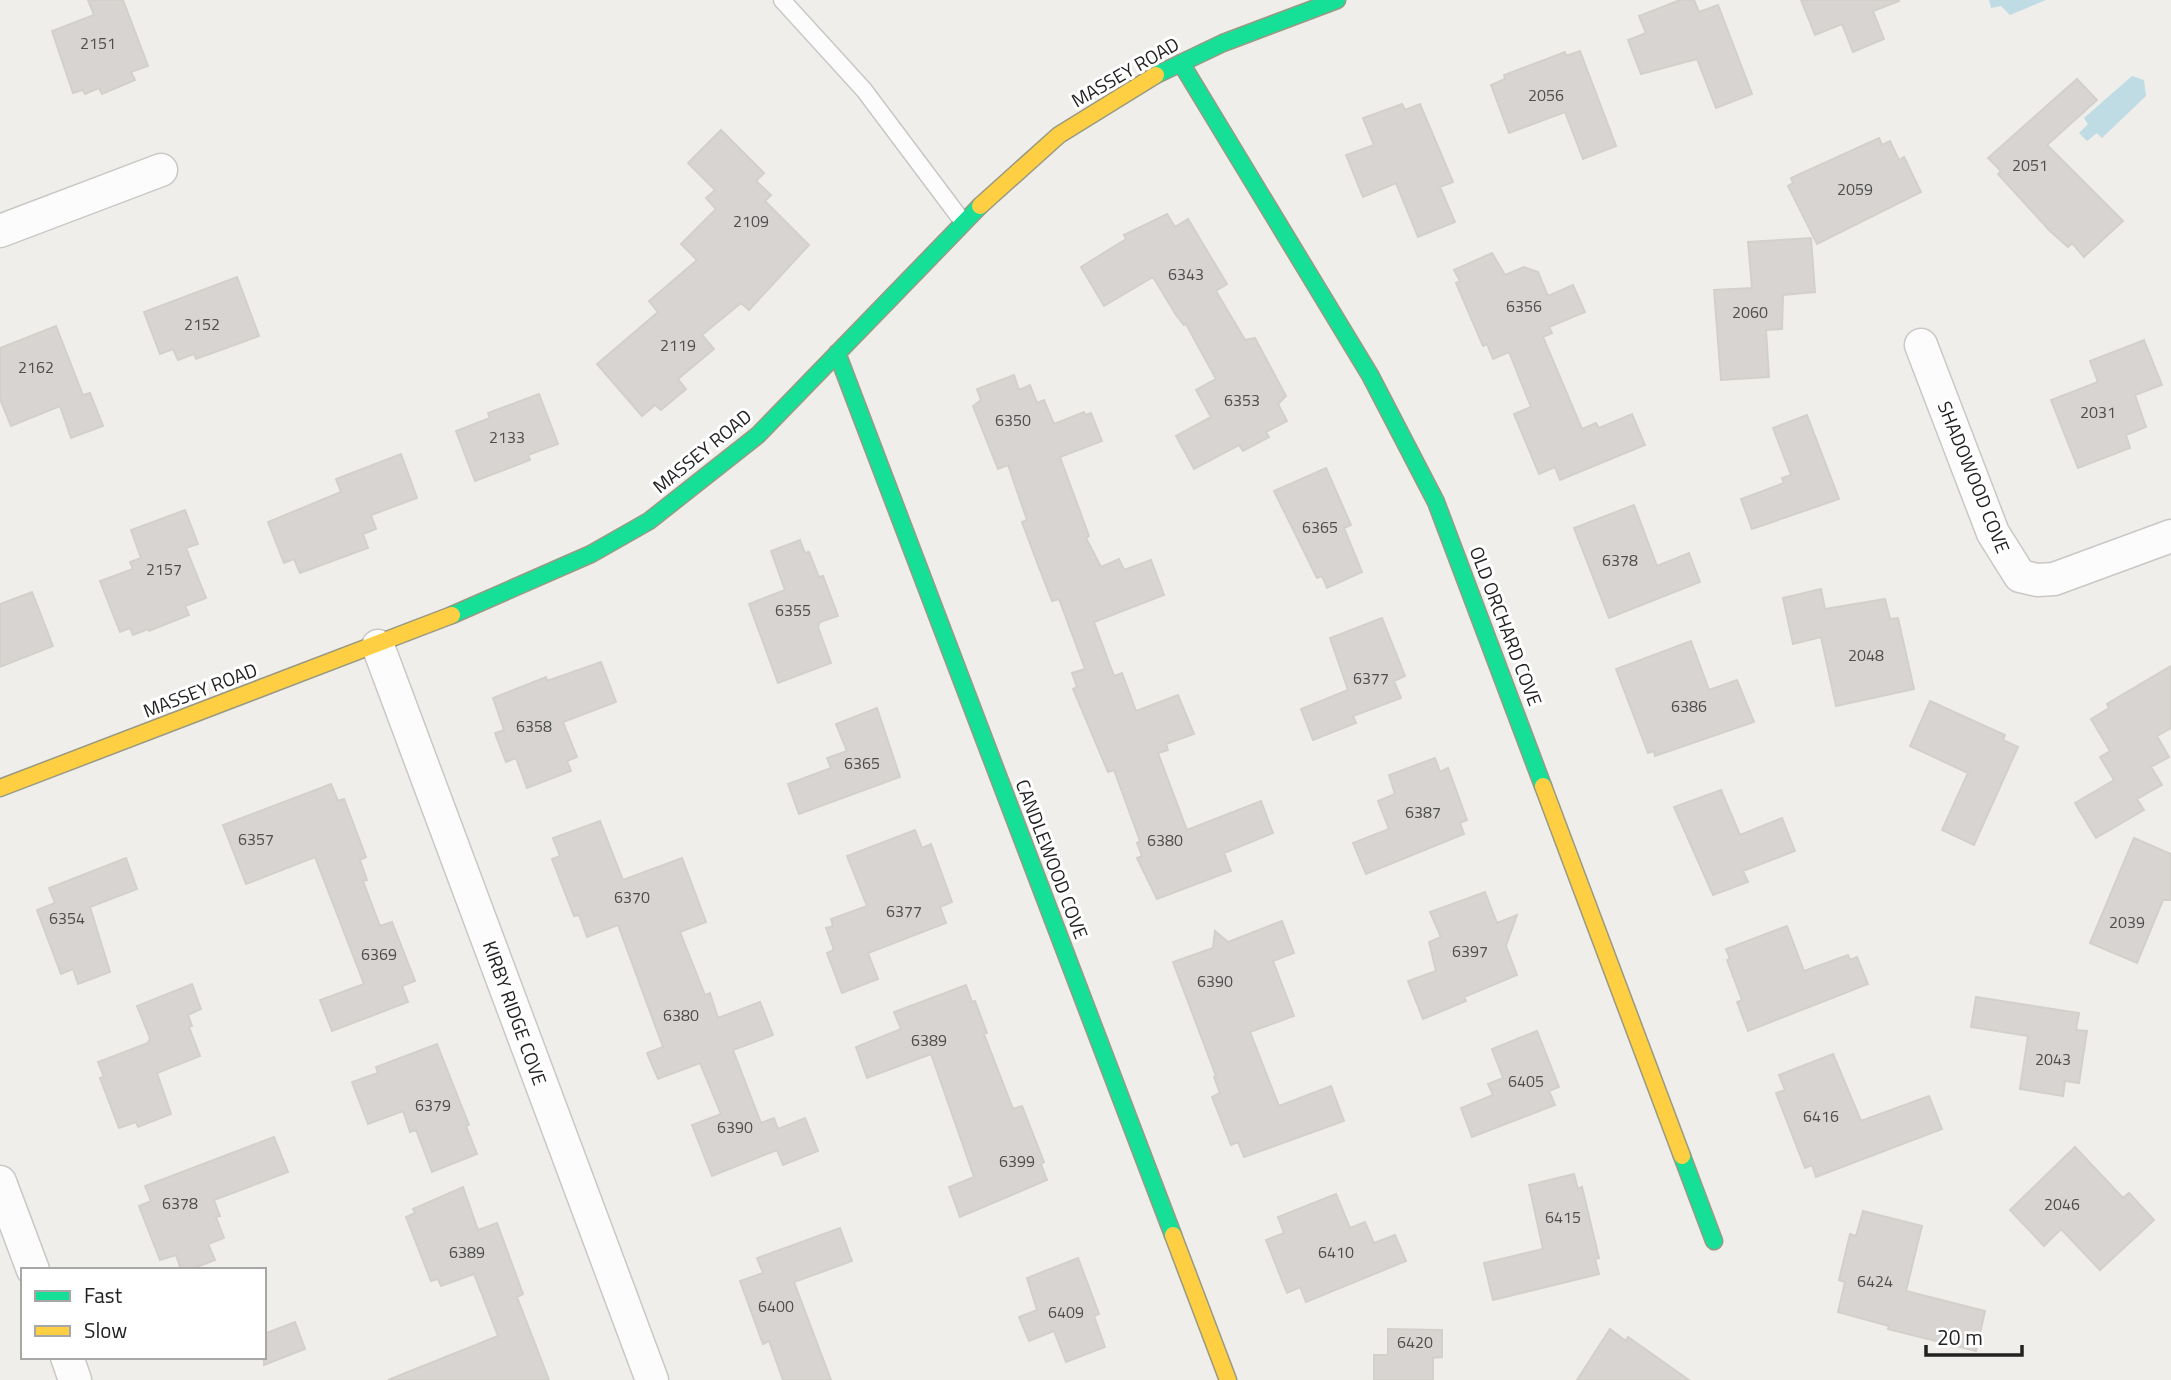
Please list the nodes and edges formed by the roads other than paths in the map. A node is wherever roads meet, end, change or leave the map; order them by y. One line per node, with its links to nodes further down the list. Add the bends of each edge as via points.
1 (782, 0): 5 (lane, via 864,90)
2 (1337, 0): 3 (street, MASSEY ROAD)
3 (1181, 63): 5 (street, MASSEY ROAD, via 1109,101 1059,135); 13 (street, OLD ORCHARD COVE, via 1370,375 1437,502)
4 (161, 170): 6 (street)
5 (963, 222): 8 (street, MASSEY ROAD)
6 (0, 231)
7 (1921, 345): 9 (street, SHADOWOOD COVE, via 1993,533 2020,576 2054,579)
8 (837, 353): 10 (street, MASSEY ROAD, via 758,435 649,521 529,583); 18 (street, CANDLEWOOD COVE)
9 (2171, 536)
10 (378, 646): 11 (street, MASSEY ROAD); 17 (street, KIRBY RIDGE COVE)
11 (0, 788)
12 (0, 1182): 14 (street)
13 (1714, 1241)
14 (32, 1268)
15 (68, 1359): 16 (street)
16 (75, 1380)
17 (652, 1380)
18 (1228, 1380)

